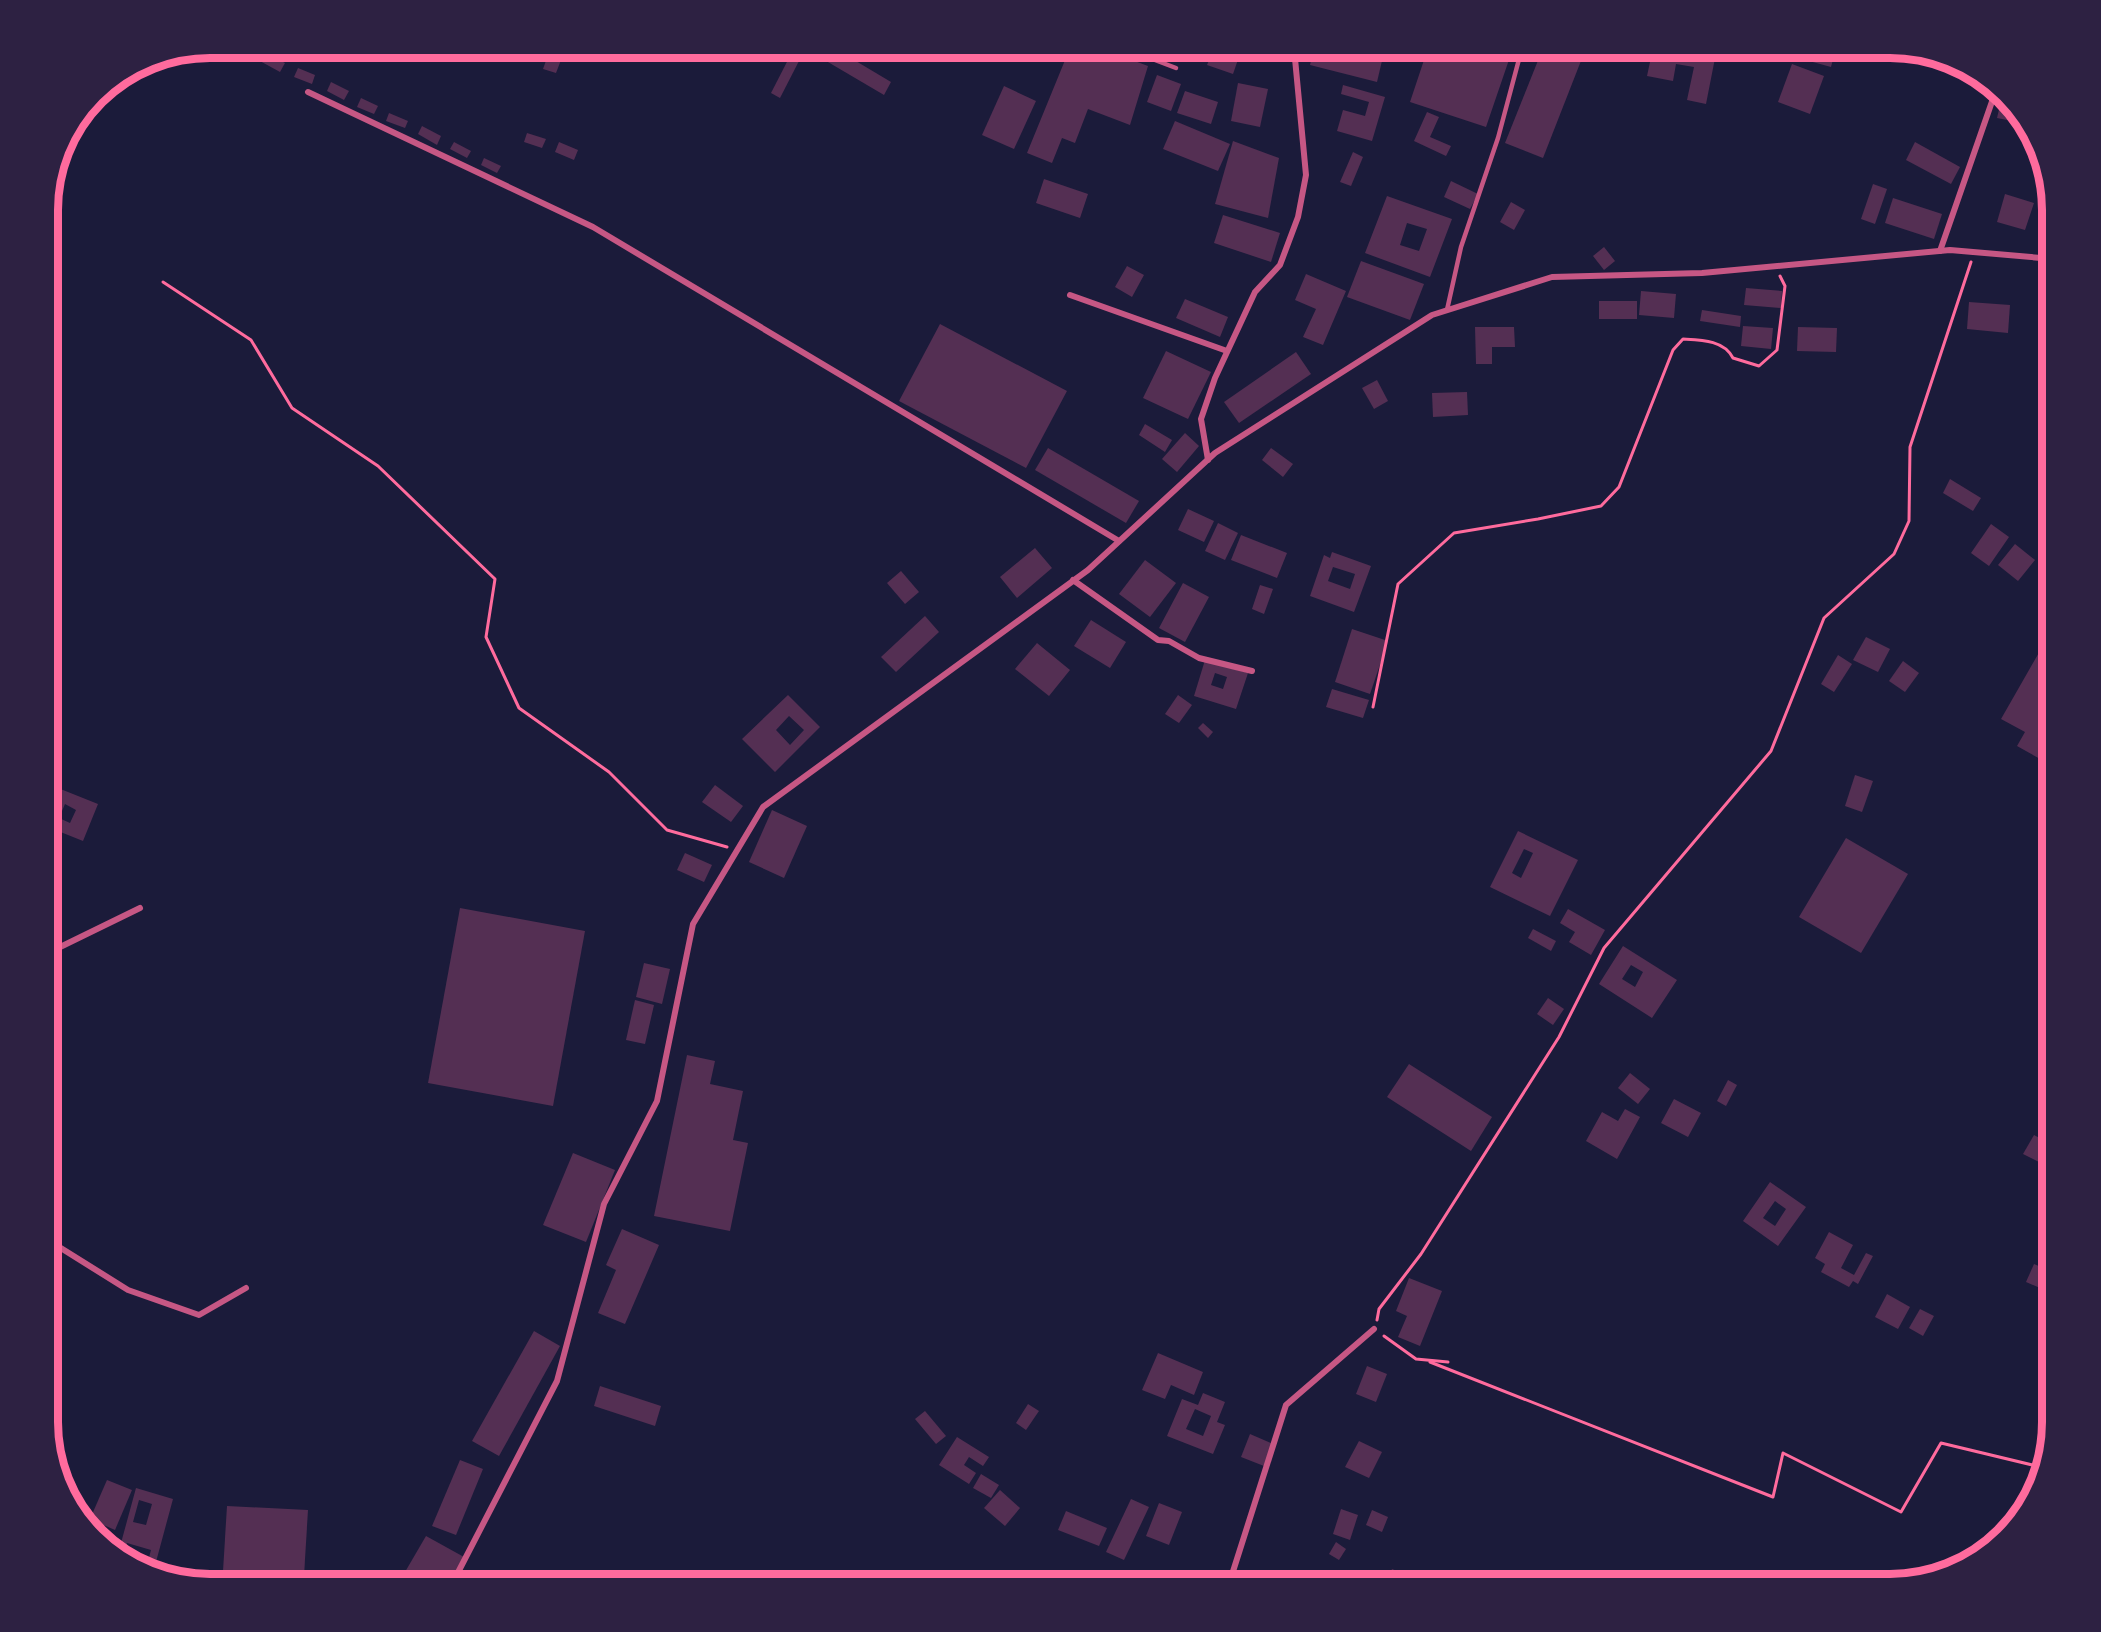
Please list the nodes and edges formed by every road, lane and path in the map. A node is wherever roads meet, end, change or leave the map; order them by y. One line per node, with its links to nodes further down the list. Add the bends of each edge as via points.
1 (1151, 58): 4 (lane)
2 (1295, 58): 14 (street, via 1306,175 1298,218 1280,265 1255,292)
3 (1518, 58): 13 (lane, via 1498,138 1461,247)
4 (1176, 68)
5 (308, 92): 16 (street, via 593,227)
6 (1993, 99): 7 (street)
7 (1940, 250): 8 (street); 10 (street)
8 (1974, 252): 9 (street); 25 (path, via 1910,447 1909,521 1894,554 1824,618 1771,751 1604,948 1559,1037 1421,1254 1379,1309)
9 (2042, 258)
10 (1775, 266): 13 (street, via 1702,273 1552,277); 19 (path, via 1785,286 1776,350 1759,366 1733,358 1729,350 1709,341 1683,339 1673,350 1619,487 1601,506 1454,533 1398,584)
11 (164, 282): 20 (path, via 251,340 292,408 378,466 495,579 486,637 519,708 609,772 667,830)
12 (1070, 295): 14 (street)
13 (1448, 310): 15 (street, via 1432,315)
14 (1227, 351): 15 (street, via 1201,419)
15 (1208, 459): 16 (street)
16 (1119, 541): 17 (street)
17 (1073, 580): 18 (street, via 1158,640 1169,641 1199,658); 20 (street, via 763,807)
18 (1252, 671)
19 (1373, 707)
20 (738, 850): 29 (street, via 693,924 657,1101 604,1204 557,1381)
21 (140, 908): 22 (street)
22 (59, 948)
23 (59, 1247): 24 (street, via 128,1290 199,1315)
24 (246, 1288)
25 (1374, 1329): 27 (path, via 1416,1359); 30 (street, via 1286,1405)
26 (1399, 1349): 28 (path, via 1773,1497 1783,1453 1901,1512 1941,1443)
27 (1448, 1362)
28 (2036, 1466)
29 (457, 1574)
30 (1233, 1574)

